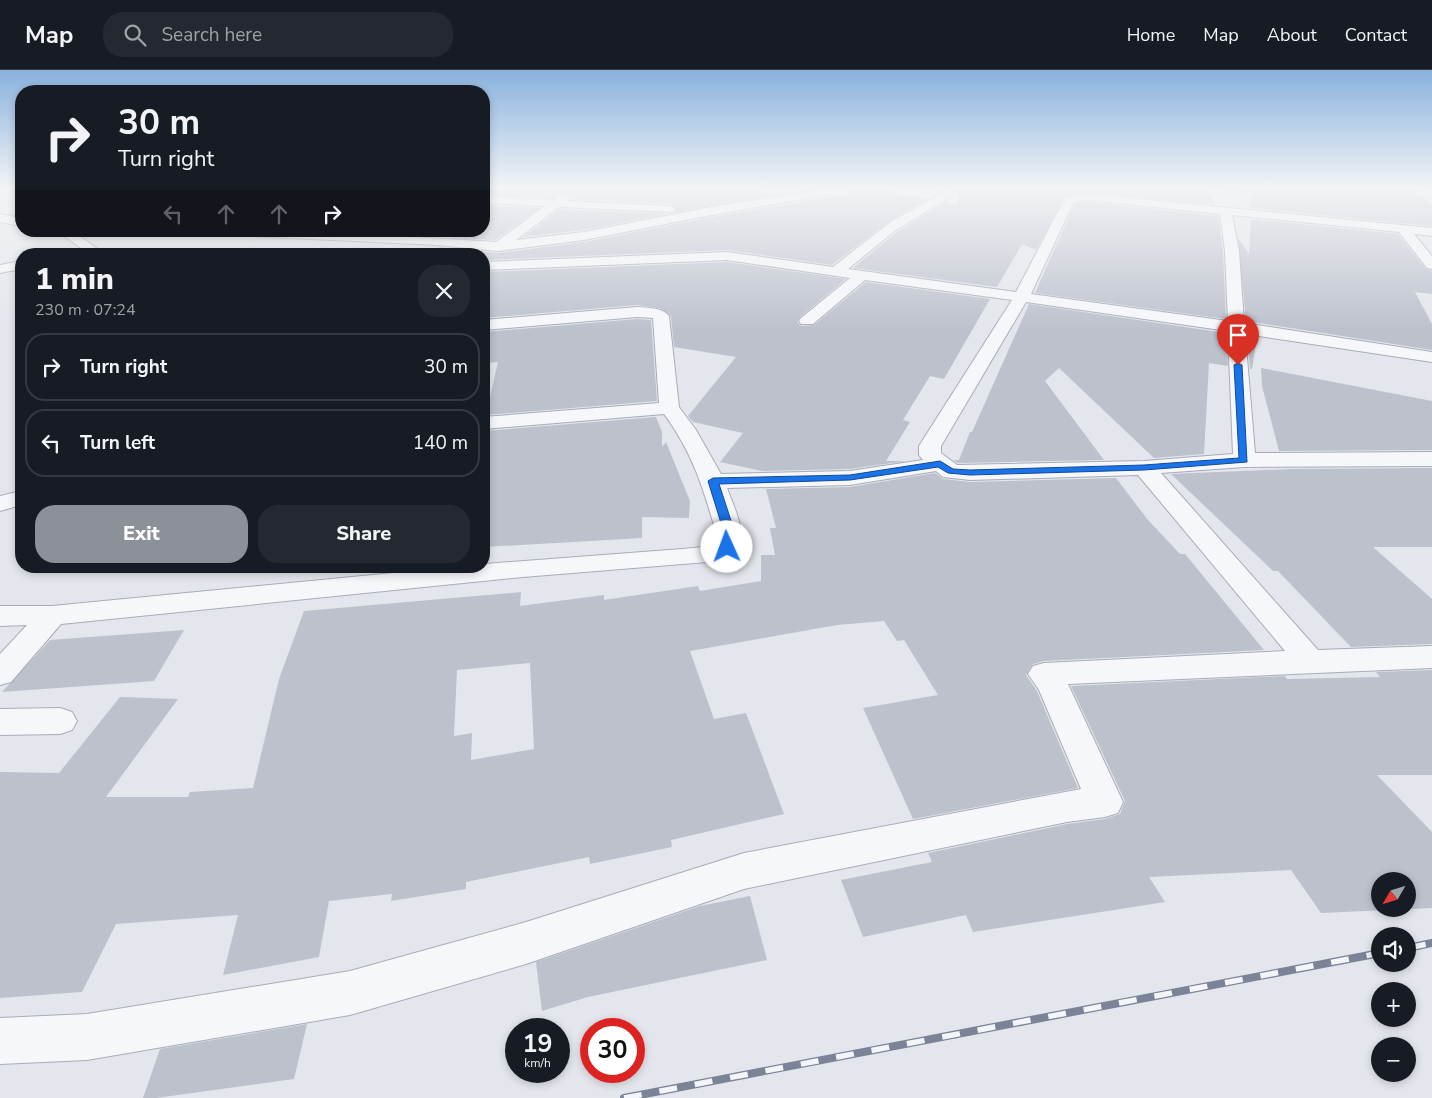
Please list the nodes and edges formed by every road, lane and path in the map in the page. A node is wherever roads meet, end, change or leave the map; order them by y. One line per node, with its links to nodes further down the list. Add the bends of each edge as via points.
1 (514, 234): 9 (street)
2 (593, 234): 9 (street)
3 (883, 234): 16 (street)
4 (1052, 234): 18 (street)
5 (1232, 234): 21 (street)
6 (1407, 234): 12 (street)
7 (72, 237): 10 (street)
8 (353, 237): 9 (street)
9 (498, 246): 11 (street)
10 (90, 248)
11 (490, 255)
12 (1432, 265)
13 (15, 266): 15 (street)
14 (490, 266): 16 (street, via 712,256)
15 (0, 269)
16 (836, 271): 17 (street)
17 (862, 275): 18 (street); 19 (street)
18 (1021, 298): 21 (street); 27 (street, via 932,440 930,455)
19 (807, 321)
20 (490, 324): 23 (street, via 637,312 662,316)
21 (1236, 327): 22 (street); 26 (street)
22 (1432, 357)
23 (669, 408): 24 (street); 29 (street, via 686,430)
24 (490, 423)
25 (1432, 459): 26 (street)
26 (1244, 460): 28 (street)
27 (940, 464): 28 (street, via 951,472 970,473); 29 (street, via 850,478)
28 (1144, 468): 37 (street)
29 (713, 481): 32 (street, via 730,536 727,547 707,554)
30 (15, 500): 31 (street)
31 (0, 504)
32 (490, 572)
33 (482, 573): 34 (street)
34 (52, 615): 35 (street); 38 (street)
35 (0, 616)
36 (1432, 657): 37 (street)
37 (1310, 661): 41 (street, via 1044,674 1053,685 1105,802 1067,806 744,871 526,943 350,993 86,1037)
38 (0, 674)
39 (60, 721): 40 (street)
40 (0, 722)
41 (0, 1041)

